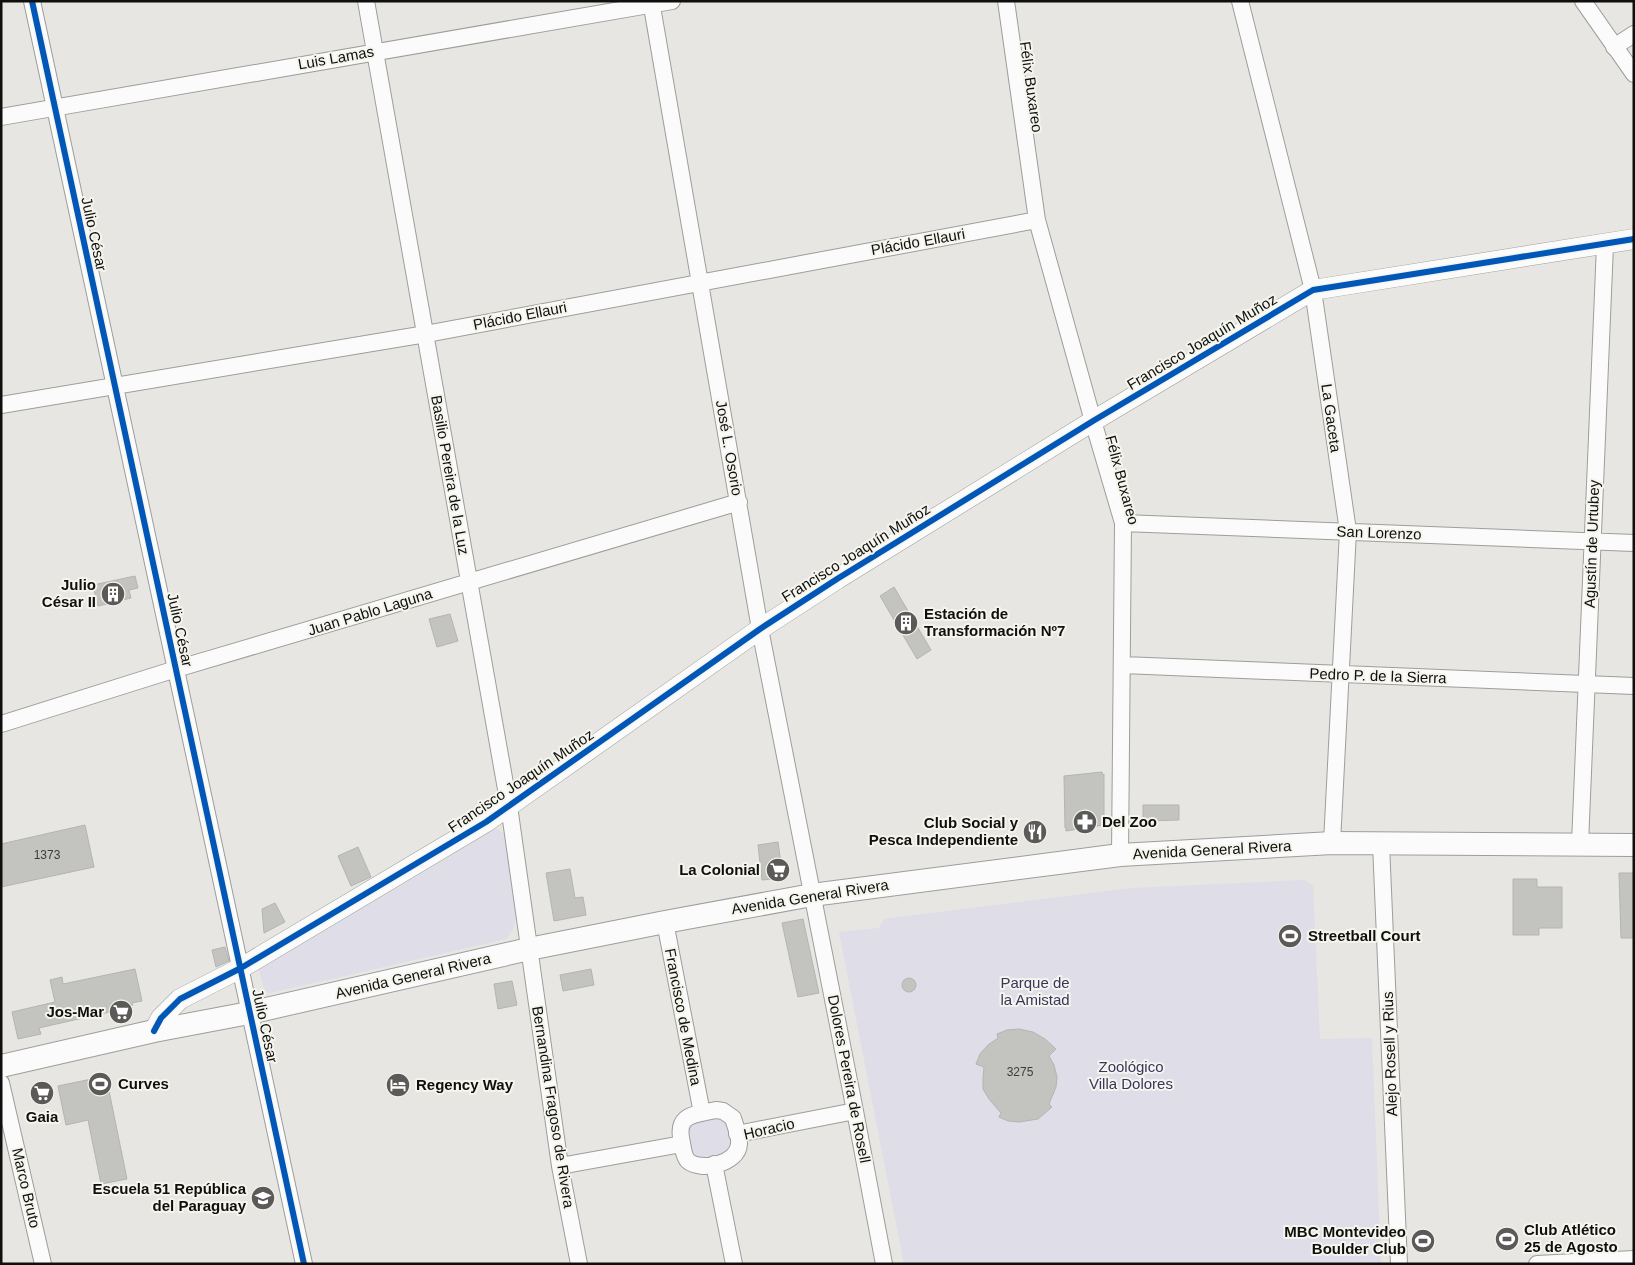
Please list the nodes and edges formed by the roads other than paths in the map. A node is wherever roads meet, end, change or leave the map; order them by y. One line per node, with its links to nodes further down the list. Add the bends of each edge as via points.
1 (32, 1): 12 (street, Julio César)
2 (366, 1): 10 (street, Basilio Pereira de la Luz)
3 (672, 1): 7 (street, Luis Lamas)
4 (1006, 1): 14 (street, Félix Buxareo)
5 (1240, 1): 18 (street, La Gaceta)
6 (1583, 1): 9 (street)
7 (651, 3): 10 (street, Luis Lamas); 17 (street, José L. Osorio)
8 (1634, 34): 9 (street)
9 (1614, 47): 11 (street)
10 (375, 52): 12 (street, Luis Lamas); 19 (street, Basilio Pereira de la Luz)
11 (1634, 74)
12 (54, 108): 13 (street, Luis Lamas); 20 (street, Julio César)
13 (1, 118)
14 (1037, 220): 17 (street, Plácido Ellauri); 22 (street, Félix Buxareo)
15 (1634, 239): 16 (street, Francisco Joaquín Muñoz)
16 (1605, 245): 18 (street, Francisco Joaquín Muñoz); 26 (street, Agustín de Urtubey)
17 (701, 282): 19 (street, Plácido Ellauri); 23 (street, José L. Osorio)
18 (1313, 290): 22 (street, Francisco Joaquín Muñoz); 25 (street, La Gaceta)
19 (426, 334): 20 (street, Plácido Ellauri); 28 (street, Basilio Pereira de la Luz)
20 (114, 385): 21 (street, Plácido Ellauri); 31 (street, Julio César)
21 (1, 405)
22 (1092, 421): 24 (street, Félix Buxareo); 29 (street, Francisco Joaquín Muñoz)
23 (738, 502): 28 (street, Juan Pablo Laguna); 29 (street, José L. Osorio)
24 (1123, 524): 25 (street, San Lorenzo); 30 (street, Félix Buxareo)
25 (1348, 531): 26 (street, San Lorenzo); 32 (street, La Gaceta)
26 (1591, 541): 27 (street, San Lorenzo); 33 (street, Agustín de Urtubey)
27 (1634, 543)
28 (469, 582): 31 (street, Juan Pablo Laguna); 36 (street, Basilio Pereira de la Luz)
29 (760, 629): 36 (street, Francisco Joaquín Muñoz); 42 (street, José L. Osorio)
30 (1122, 665): 32 (street, Pedro P. de la Sierra); 41 (street, Félix Buxareo)
31 (176, 669): 35 (street, Juan Pablo Laguna); 45 (street, Julio César)
32 (1341, 674): 33 (street, Pedro P. de la Sierra); 37 (street, La Gaceta)
33 (1587, 684): 34 (street, Pedro P. de la Sierra); 39 (street, Agustín de Urtubey)
34 (1634, 686)
35 (1, 724)
36 (509, 806): 44 (street, Basilio Pereira de la Luz); 45 (street, Francisco Joaquín Muñoz)
37 (1332, 844): 38 (main road, Avenida General Rivera); 41 (main road, Avenida General Rivera)
38 (1381, 844): 39 (main road, Avenida General Rivera); 62 (street, Alejo Rosell y Rius)
39 (1580, 844): 40 (main road, Avenida General Rivera)
40 (1634, 845)
41 (1120, 854): 42 (main road, Avenida General Rivera)
42 (812, 895): 43 (main road, Avenida General Rivera); 50 (street, Dolores Pereira de Rosell)
43 (665, 922): 44 (main road, Avenida General Rivera); 51 (street, Francisco de Medina)
44 (530, 949): 46 (main road, Avenida General Rivera); 55 (street, Bernandina Fragoso de Rivera)
45 (240, 968): 46 (street, Julio César); 47 (street, Francisco Joaquín Muñoz, via 180,999 161,1018)
46 (249, 1013): 47 (main road, Avenida General Rivera); 58 (street, Julio César)
47 (154, 1031): 48 (main road, Avenida General Rivera)
48 (1, 1066)
49 (1, 1083): 57 (street, Marco Bruto)
50 (856, 1111): 52 (street, Horacio); 61 (street, Dolores Pereira de Rosell)
51 (702, 1113): 52 (street, via 724,1111 734,1118); 53 (street, via 683,1121 679,1132)
52 (737, 1134): 54 (street, Horacio, via 736,1154 728,1161)
53 (682, 1144): 54 (street, via 689,1162); 55 (street)
54 (708, 1165): 60 (street)
55 (560, 1166): 59 (street, Bernandina Fragoso de Rivera)
56 (1634, 1259): 63 (street)
57 (43, 1264)
58 (304, 1264)
59 (579, 1264)
60 (734, 1264)
61 (884, 1264)
62 (1399, 1264)
63 (1537, 1264)

